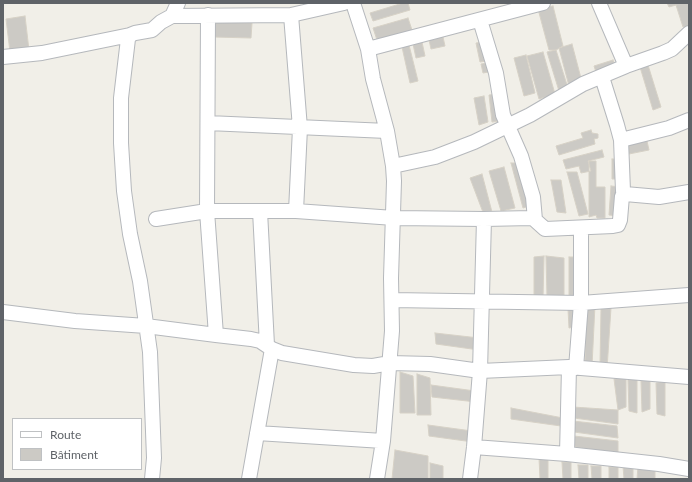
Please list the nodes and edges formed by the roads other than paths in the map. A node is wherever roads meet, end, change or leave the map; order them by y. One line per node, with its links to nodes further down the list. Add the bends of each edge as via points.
1 (178, 3): 8 (street)
2 (344, 3): 7 (street)
3 (353, 3): 12 (street)
4 (543, 3): 9 (street)
5 (599, 3): 14 (street)
6 (208, 15): 7 (street); 8 (street); 17 (street)
7 (291, 15): 19 (street)
8 (172, 16): 11 (street, via 152,30)
9 (480, 20): 12 (street); 18 (street, via 496,73 503,115)
10 (689, 34): 14 (street, via 663,53)
11 (130, 35): 13 (street, via 42,53); 38 (street, via 122,98 121,143 124,191)
12 (368, 49): 20 (street)
13 (3, 57)
14 (626, 66): 15 (street)
15 (602, 77): 18 (street, via 583,84); 21 (street)
16 (689, 120): 21 (street, via 669,128)
17 (208, 123): 19 (street); 25 (street)
18 (508, 127): 22 (street, via 435,158); 31 (street, via 521,156 533,197)
19 (300, 128): 20 (street); 27 (street)
20 (387, 132): 22 (street)
21 (621, 140): 24 (street)
22 (393, 166): 28 (street)
23 (689, 192): 24 (street, via 659,197)
24 (625, 194): 32 (street, via 622,196 618,224)
25 (207, 211): 26 (street); 29 (street); 39 (street)
26 (260, 211): 27 (street); 40 (street)
27 (296, 212): 28 (street)
28 (394, 218): 30 (street); 34 (street)
29 (156, 219)
30 (484, 219): 31 (street); 35 (street)
31 (535, 220): 32 (street, via 545,230)
32 (581, 228): 36 (street)
33 (689, 295): 36 (street)
34 (392, 300): 35 (street); 41 (street)
35 (482, 301): 36 (street); 43 (street)
36 (581, 303): 42 (street)
37 (3, 312): 38 (street)
38 (146, 326): 39 (street); 50 (street, via 150,352 154,458)
39 (216, 336): 40 (street, via 251,339)
40 (269, 347): 41 (street, via 282,353 354,365 373,366); 45 (street)
41 (390, 362): 43 (street); 46 (street)
42 (572, 367): 43 (street); 44 (street); 48 (street)
43 (480, 371): 47 (street)
44 (689, 377)
45 (257, 433): 46 (street); 51 (street)
46 (383, 441): 52 (street)
47 (474, 448): 48 (street); 53 (street)
48 (567, 454): 49 (street)
49 (689, 469)
50 (152, 479)
51 (249, 479)
52 (377, 479)
53 (470, 479)

